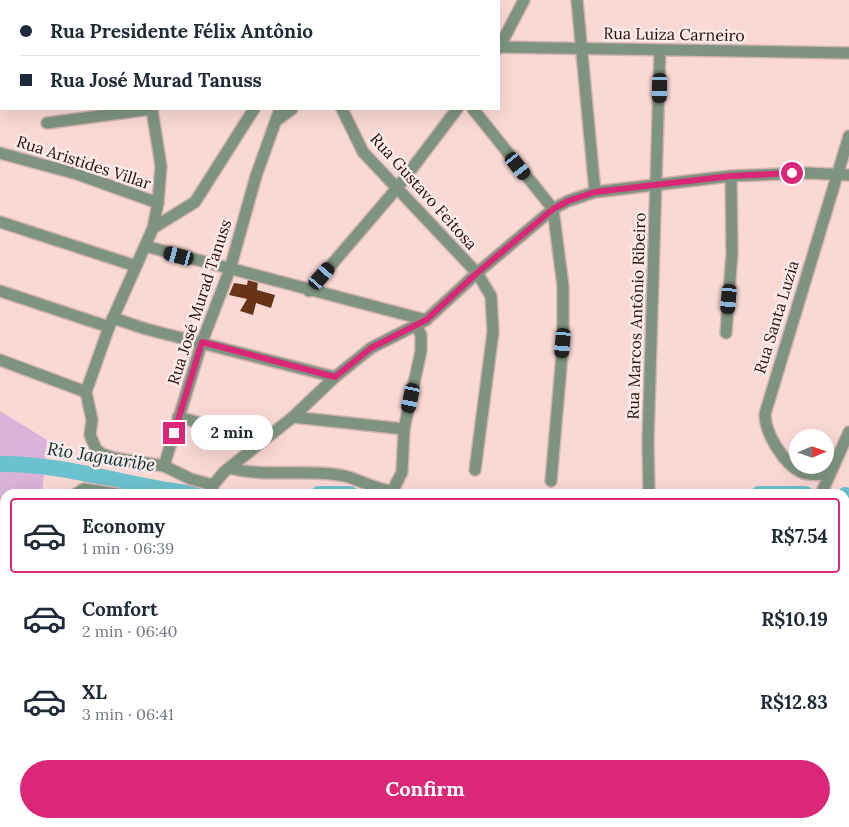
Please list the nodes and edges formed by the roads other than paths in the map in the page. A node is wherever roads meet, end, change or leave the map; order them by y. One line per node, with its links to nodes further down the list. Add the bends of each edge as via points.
1 (524, 0): 3 (street)
2 (577, 0): 5 (street)
3 (500, 46)
4 (500, 48): 5 (street, Rua Luiza Carneiro)
5 (581, 49): 6 (street, Rua Luiza Carneiro); 24 (street)
6 (660, 50): 7 (street, Rua Luiza Carneiro); 22 (street, Rua Marcos Antônio Ribeiro)
7 (849, 53)
8 (152, 110): 16 (street); 25 (street, via 160,166)
9 (253, 110): 28 (street, via 195,202)
10 (280, 110): 15 (street, Rua José Murad Tanuss)
11 (291, 110): 15 (street)
12 (342, 110): 23 (street, Rua Gustavo Feitosa, via 363,152)
13 (456, 110): 23 (street)
14 (474, 110): 26 (street)
15 (277, 120): 31 (street, Rua José Murad Tanuss, via 266,144)
16 (47, 122)
17 (849, 136): 19 (street, Rua Santa Luzia)
18 (0, 152): 25 (street, Rua Aristides Villar, via 77,174)
19 (836, 174): 20 (street); 21 (street); 47 (street, Rua Santa Luzia, via 765,414 775,445)
20 (849, 175)
21 (731, 176): 22 (street); 37 (street, via 732,253)
22 (657, 184): 24 (street); 57 (street, Rua Marcos Antônio Ribeiro)
23 (398, 187): 32 (street, Rua Gustavo Feitosa); 34 (street)
24 (595, 192): 26 (street)
25 (158, 203): 28 (street)
26 (553, 209): 32 (street); 53 (street, via 563,286 563,343)
27 (0, 222): 30 (street)
28 (153, 228): 29 (street)
29 (145, 246): 30 (street); 31 (street)
30 (136, 266): 35 (street)
31 (230, 269): 34 (street); 38 (street, Rua José Murad Tanuss)
32 (477, 273): 36 (street); 51 (street, Rua Gustavo Feitosa, via 491,296 493,332)
33 (0, 291): 35 (street)
34 (309, 291): 36 (street)
35 (111, 322): 38 (street); 41 (street)
36 (421, 323): 40 (street, via 371,348); 44 (street, via 420,351)
37 (726, 333)
38 (202, 342): 40 (street); 43 (street, Rua José Murad Tanuss)
39 (0, 360): 41 (street)
40 (335, 377): 42 (street)
41 (86, 392): 49 (street, via 92,420 90,435 96,449 114,458)
42 (294, 416): 44 (street); 46 (street)
43 (178, 417): 46 (street); 49 (street, Rua José Murad Tanuss)
44 (404, 429): 56 (street, via 402,472)
45 (849, 432): 48 (street)
46 (263, 440): 50 (street)
47 (789, 460)
48 (834, 462)
49 (164, 466): 54 (street)
50 (229, 468): 54 (street); 55 (street, via 251,473 339,475)
51 (475, 470)
52 (828, 474): 58 (street)
53 (551, 480)
54 (211, 489)
55 (383, 489)
56 (394, 489)
57 (649, 489)
58 (823, 489)

